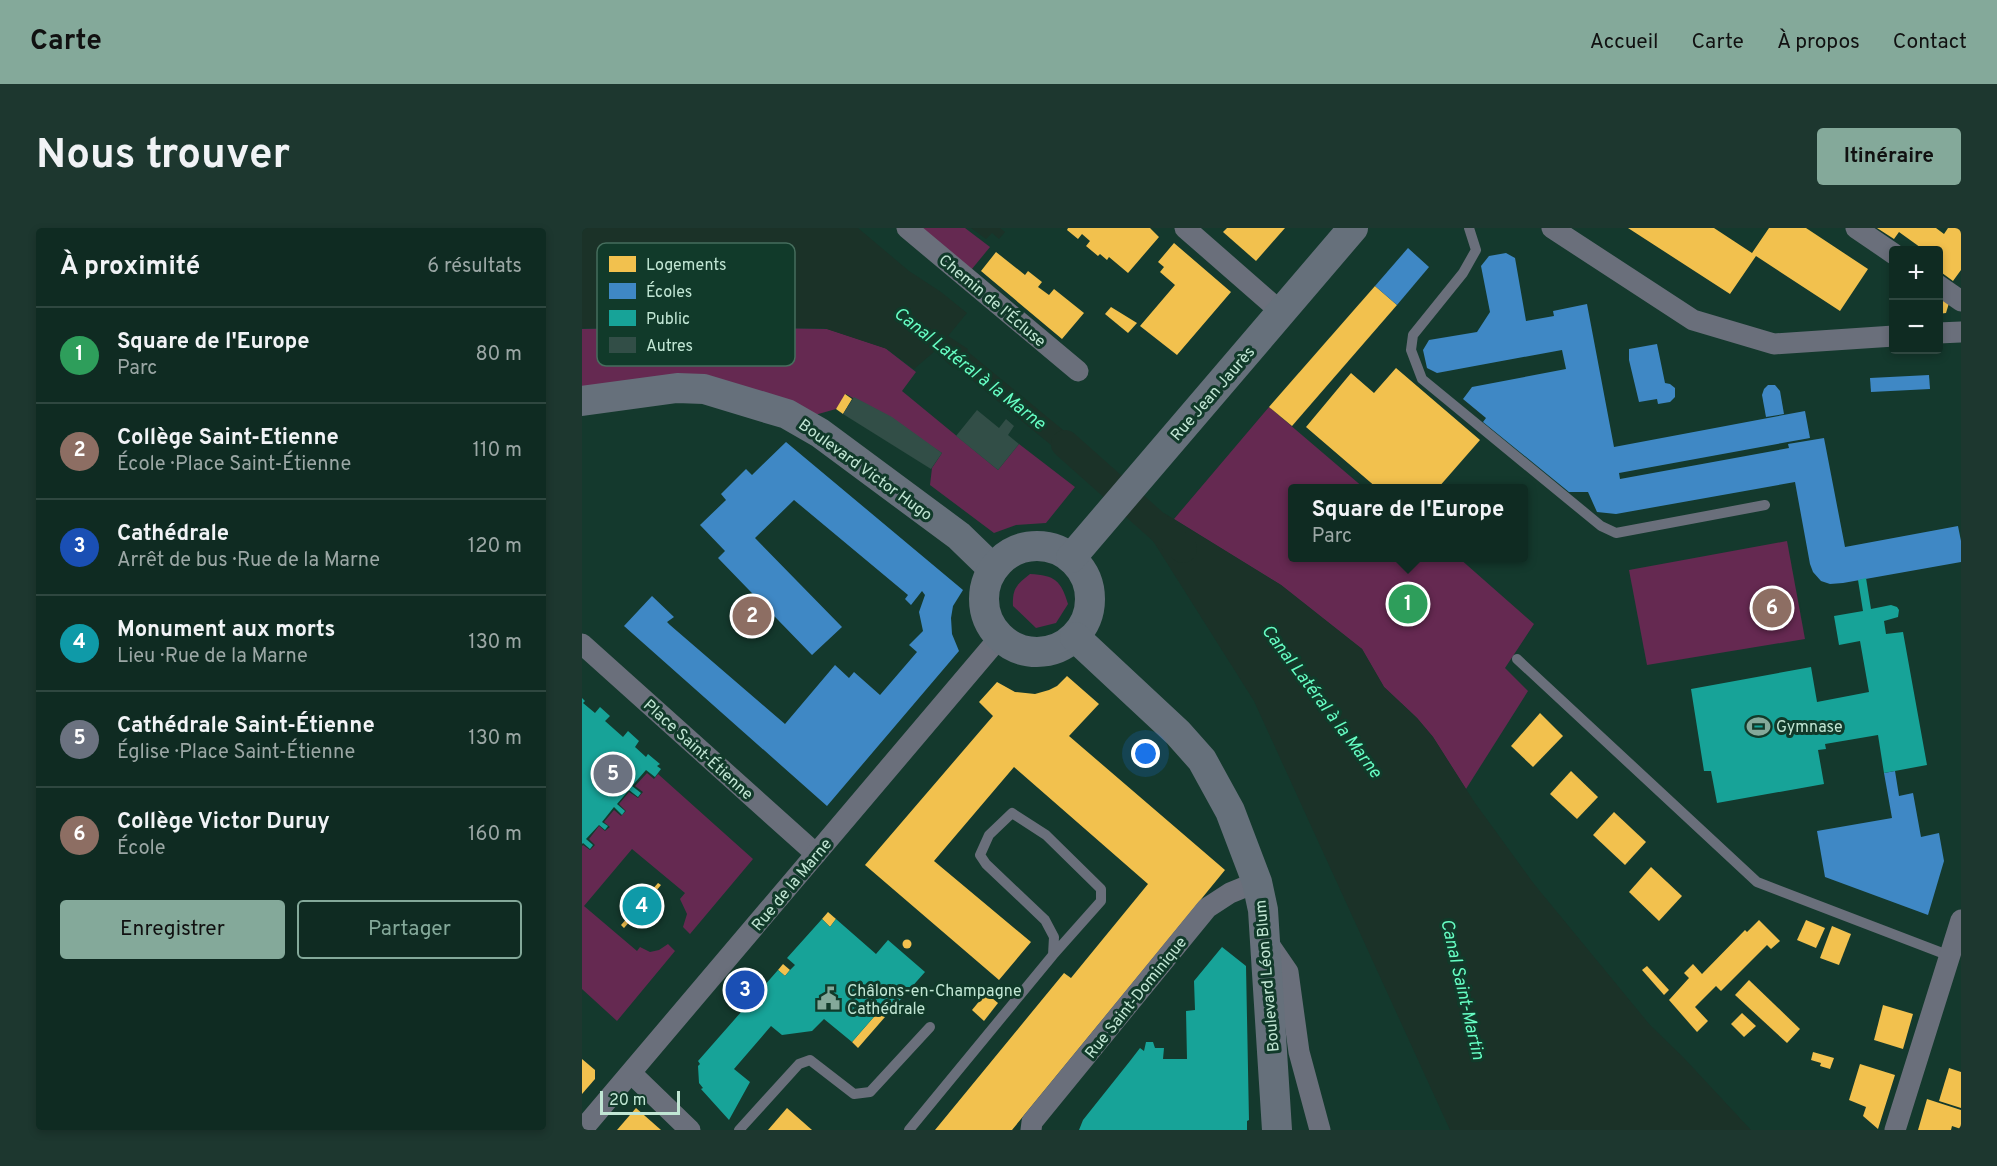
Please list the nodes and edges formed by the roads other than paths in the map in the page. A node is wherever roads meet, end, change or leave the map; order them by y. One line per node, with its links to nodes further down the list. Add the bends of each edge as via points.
1 (907, 228): 14 (street, Chemin de l'Écluse)
2 (1185, 228): 10 (street)
3 (1353, 228): 10 (main road, Rue Jean Jaurès)
4 (1469, 228): 16 (lane, via 1476,250 1463,273 1413,335 1411,350 1422,379 1601,526 1616,533)
5 (1552, 228): 13 (street, via 1693,320 1774,344)
6 (1856, 228): 7 (street)
7 (1889, 251)
8 (1943, 288): 9 (street)
9 (1961, 301)
10 (1281, 312): 17 (main road, Rue Jean Jaurès)
11 (1961, 332): 12 (street)
12 (1943, 333)
13 (1889, 336)
14 (1078, 371)
15 (582, 401): 18 (main road, Boulevard Victor Hugo, via 677,388 704,389 787,414 820,433 959,536)
16 (1766, 505)
17 (1079, 548): 18 (main road, via 1032,546 1004,557); 19 (main road, via 1090,606)
18 (993, 569): 20 (main road, via 983,597 990,626)
19 (1075, 637): 20 (main road, via 1045,652 1029,652); 24 (main road, Boulevard Léon Blum, via 1202,760 1230,811)
20 (999, 638): 23 (street, Rue de la Marne)
21 (582, 644): 23 (street, Place Saint-Étienne)
22 (1517, 659): 28 (lane, via 1757,882)
23 (816, 854): 30 (street, Rue de la Marne)
24 (1257, 882): 26 (main road, Boulevard Léon Blum); 35 (street, Rue Saint-Dominique, via 1207,908 1032,1122)
25 (1961, 920): 28 (street)
26 (1265, 939): 36 (main road, Boulevard Léon Blum); 37 (street, via 1288,972 1299,1052)
27 (1053, 955): 27 (lane, via 1054,936 1045,920 980,855 989,835 1012,813 1046,835 1101,889 1101,901); 34 (lane)
28 (1950, 956): 38 (street)
29 (930, 1027): 33 (lane, via 870,1092 854,1094 810,1060 799,1064)
30 (631, 1073): 31 (street, Rue de la Marne); 32 (street)
31 (582, 1130)
32 (690, 1130)
33 (739, 1130)
34 (909, 1130)
35 (1031, 1130)
36 (1276, 1130)
37 (1320, 1130)
38 (1895, 1130)

